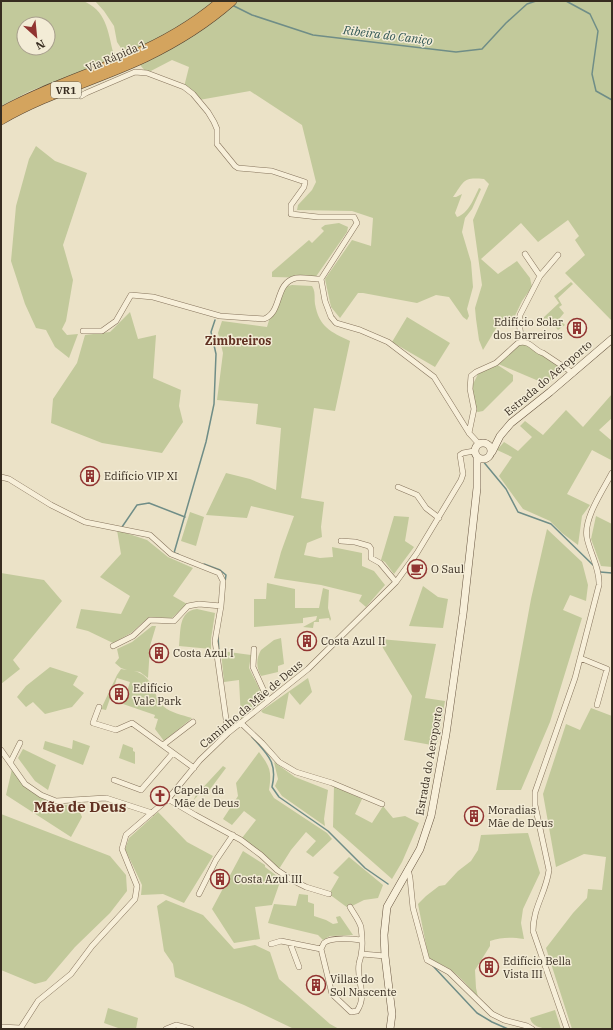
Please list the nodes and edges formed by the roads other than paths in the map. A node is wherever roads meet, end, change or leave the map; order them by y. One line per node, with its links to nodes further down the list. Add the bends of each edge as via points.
1 (221, 1): 3 (highway, Via Rápida 1 / VR1, via 195,22)
2 (232, 1): 3 (highway, Via Rápida 1 / VR1, via 214,17 182,38)
3 (131, 60): 5 (highway, Via Rápida 1 / VR1, via 36,94); 6 (highway, Via Rápida 1 / VR1, via 39,100)
4 (81, 96): 10 (street, via 135,72 147,73 184,87 199,100 214,122 217,129 217,144 235,166 272,171 305,182 291,205 291,214 354,217 357,223)
5 (1, 112)
6 (1, 120)
7 (525, 254): 9 (street)
8 (558, 255): 9 (street)
9 (540, 276): 13 (street, via 520,315)
10 (321, 279): 11 (street, via 295,278 287,283 281,289 274,312 264,319 220,316 153,298 131,295 116,321 102,331); 15 (street, via 325,301 336,323 388,342 434,377)
11 (83, 331)
12 (612, 339): 14 (main road, Estrada do Aeroporto)
13 (522, 342): 14 (street, via 528,343); 15 (street, via 496,363 471,376 470,391 474,409)
14 (572, 373): 16 (main road, Estrada do Aeroporto, via 511,423)
15 (469, 433): 17 (street)
16 (500, 436): 17 (main road, Estrada do Aeroporto); 18 (main road, Estrada do Aeroporto)
17 (483, 444): 18 (main road, via 490,447); 19 (main road, via 476,447)
18 (492, 452): 19 (main road, via 490,456)
19 (479, 456): 23 (street, Caminho da Mãe de Deus, via 463,453 460,455 461,480); 47 (main road, Estrada do Aeroporto, via 463,614 446,734 427,832)
20 (612, 473): 29 (street, via 588,519 587,538 599,579)
21 (1, 477): 26 (street, via 9,479 50,505 85,522 150,535 171,554 219,573 223,581)
22 (398, 487): 23 (street, via 417,495 426,508)
23 (439, 518): 25 (street, Caminho da Mãe de Deus)
24 (341, 541): 25 (street, via 369,546 371,558 380,563)
25 (396, 582): 30 (street, Caminho da Mãe de Deus, via 308,669)
26 (221, 606): 27 (street, via 188,606 174,622 150,620 133,636); 35 (street, via 215,641)
27 (113, 646)
28 (254, 649): 30 (street, via 253,666)
29 (580, 658): 31 (street, via 607,669); 64 (street, via 535,792 534,805 549,870 535,910 533,931)
30 (268, 700): 34 (street, Caminho da Mãe de Deus)
31 (597, 704)
32 (99, 707): 37 (street, via 93,722 116,730 132,723)
33 (193, 722): 37 (street)
34 (241, 723): 35 (street, Caminho da Mãe de Deus); 44 (street, via 279,762 296,772 332,783)
35 (228, 733): 41 (street, Caminho da Mãe de Deus)
36 (20, 743): 40 (street)
37 (162, 745): 39 (street)
38 (1, 750): 40 (street)
39 (173, 752): 41 (street); 42 (street, via 141,790)
40 (10, 763): 45 (street, via 26,784 41,795 56,801 106,798)
41 (194, 768): 43 (street, Caminho da Mãe de Deus)
42 (114, 780)
43 (168, 799): 45 (street, Caminho da Mãe de Deus); 46 (street)
44 (382, 804)
45 (152, 813): 59 (street, Caminho da Mãe de Deus, via 126,835 122,849 137,886 135,899 92,946 71,974 38,1001)
46 (233, 835): 48 (street, via 216,860); 49 (street, via 292,880)
47 (408, 868): 56 (main road, Estrada do Aeroporto, via 387,907); 63 (street, via 413,908 426,960 449,972 492,1014)
48 (199, 894)
49 (329, 894)
50 (350, 908): 51 (street, via 360,925)
51 (361, 940): 54 (street, via 330,940 324,943); 55 (street)
52 (290, 943): 53 (street, via 280,941); 54 (street); 57 (street)
53 (271, 944)
54 (321, 950): 55 (street, via 332,994 351,1012 357,1011 362,997 358,968)
55 (362, 954): 56 (street)
56 (385, 956): 62 (main road, Estrada do Aeroporto, via 392,1014)
57 (299, 967)
58 (1, 1027): 59 (street)
59 (20, 1029)
60 (166, 1029): 61 (street, via 176,1025)
61 (191, 1029)
62 (390, 1029)
63 (532, 1029)
64 (567, 1029)

